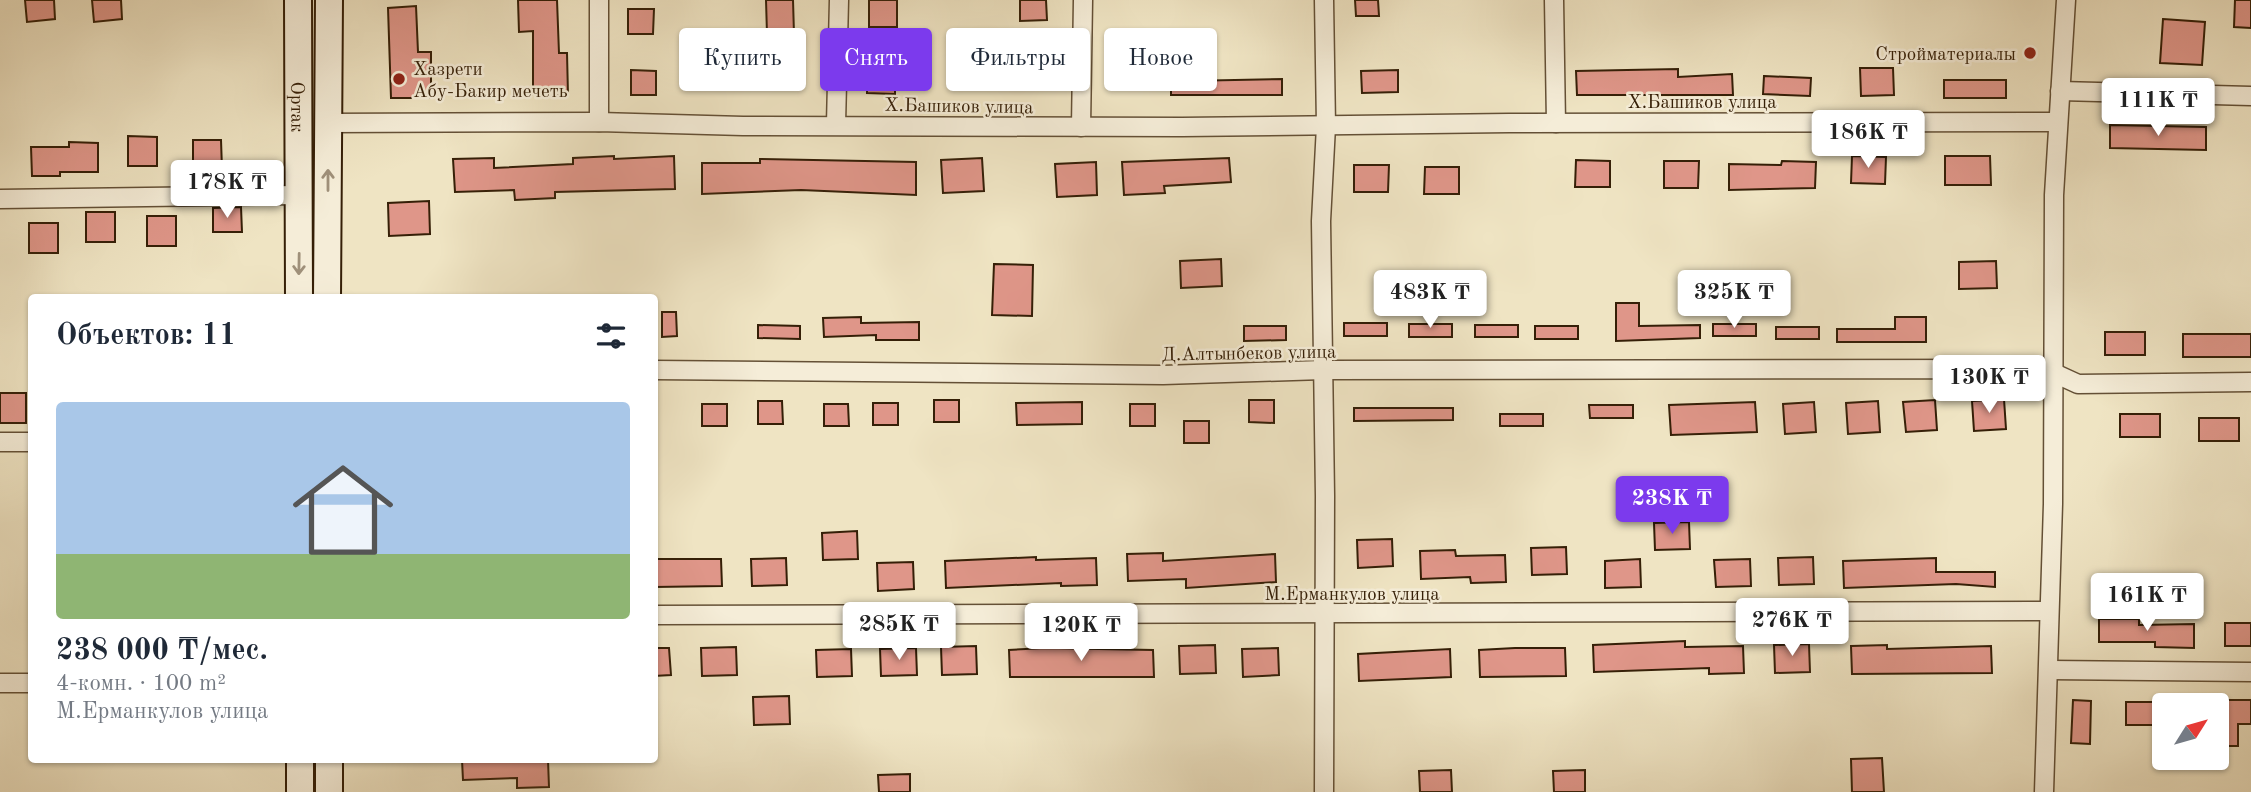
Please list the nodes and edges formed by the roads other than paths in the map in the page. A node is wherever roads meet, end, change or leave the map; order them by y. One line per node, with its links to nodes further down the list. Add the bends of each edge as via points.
1 (298, 0): 18 (street, Ортак)
2 (329, 0): 13 (street, Ортак)
3 (599, 0): 11 (street)
4 (838, 0): 15 (street)
5 (1083, 0): 17 (street)
6 (1324, 0): 16 (street)
7 (1554, 0): 14 (street)
8 (2066, 0): 9 (street)
9 (2060, 91): 10 (street); 12 (street)
10 (2251, 96)
11 (599, 121): 13 (street, Х.Башиков улица); 15 (street, Х.Башиков улица)
12 (2058, 122): 14 (street, Х.Башиков улица); 24 (street)
13 (328, 123): 21 (street, Ортак, one-way to 13)
14 (1556, 123): 16 (street, Х.Башиков улица)
15 (836, 124): 17 (street, Х.Башиков улица)
16 (1326, 126): 17 (street, Х.Башиков улица); 23 (street)
17 (1081, 127)
18 (300, 195): 19 (street); 20 (street, Ортак, one-way to 20)
19 (0, 199)
20 (299, 294)
21 (327, 294)
22 (658, 370): 23 (street, Д.Алтынбеков улица, via 1163,375)
23 (1322, 370): 24 (street, Д.Алтынбеков улица, via 2033,369); 30 (street)
24 (2054, 373): 25 (street, Д.Алтынбеков улица, via 2078,384); 28 (street)
25 (2251, 382)
26 (0, 442): 27 (street)
27 (28, 442)
28 (2049, 611): 30 (street, М.Ерманкулов улица); 31 (street)
29 (658, 615): 30 (street, М.Ерманкулов улица)
30 (1322, 615): 39 (street)
31 (2050, 670): 32 (street); 40 (street)
32 (2251, 672)
33 (0, 683): 34 (street)
34 (28, 683)
35 (300, 763): 37 (street)
36 (329, 763): 38 (street)
37 (300, 792)
38 (329, 792)
39 (1324, 792)
40 (2044, 792)

